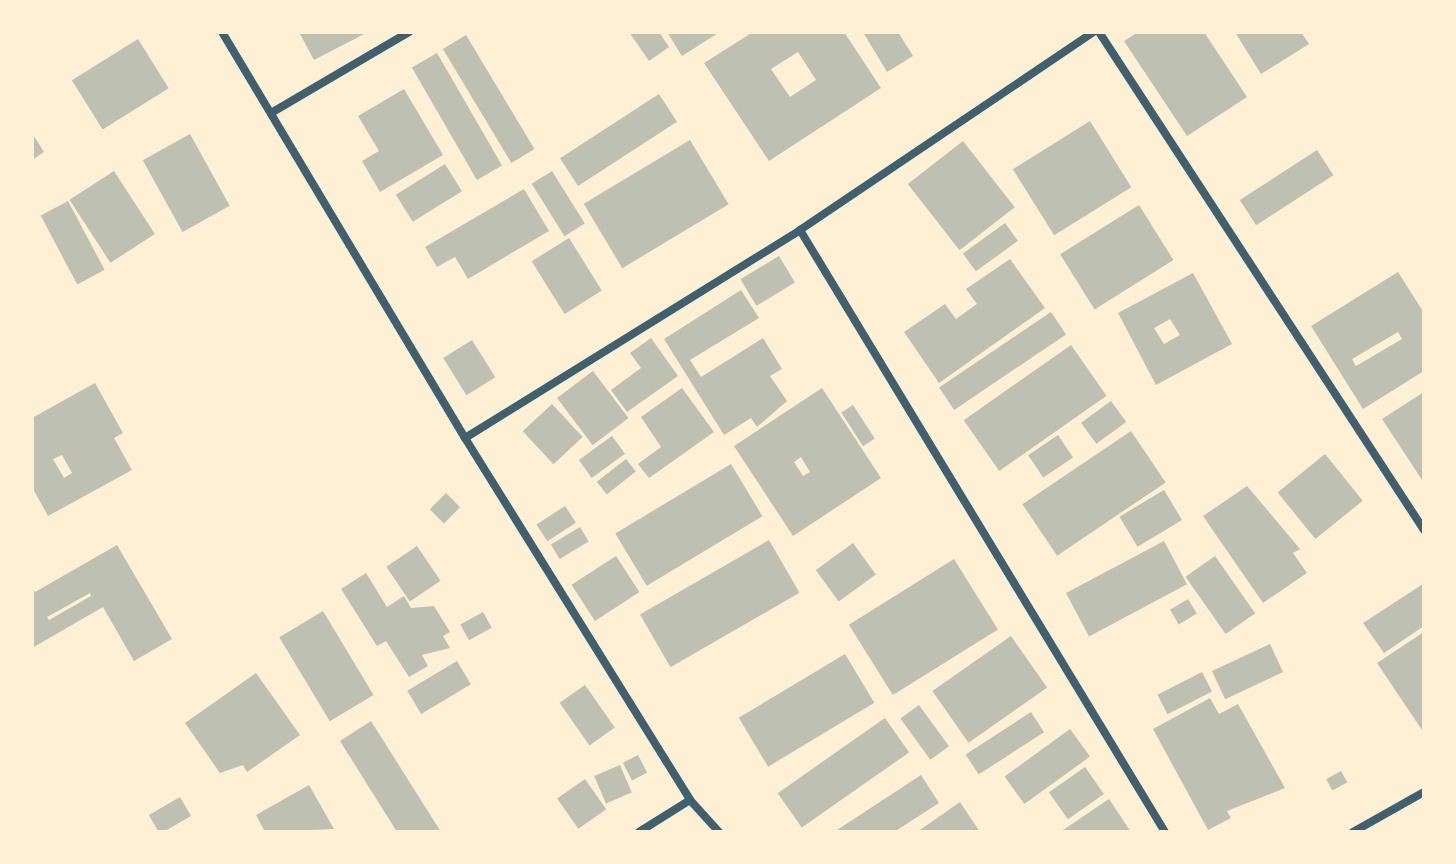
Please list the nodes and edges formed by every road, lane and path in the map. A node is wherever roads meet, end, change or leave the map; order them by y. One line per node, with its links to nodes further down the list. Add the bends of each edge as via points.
1 (222, 32): 4 (street)
2 (409, 32): 4 (street)
3 (1096, 32): 5 (street); 7 (street)
4 (271, 113): 6 (street)
5 (800, 230): 6 (street); 12 (street)
6 (465, 438): 9 (street)
7 (1424, 530)
8 (1424, 792): 13 (street)
9 (690, 800): 10 (street); 11 (street)
10 (639, 832)
11 (719, 832)
12 (1165, 832)
13 (1353, 832)

